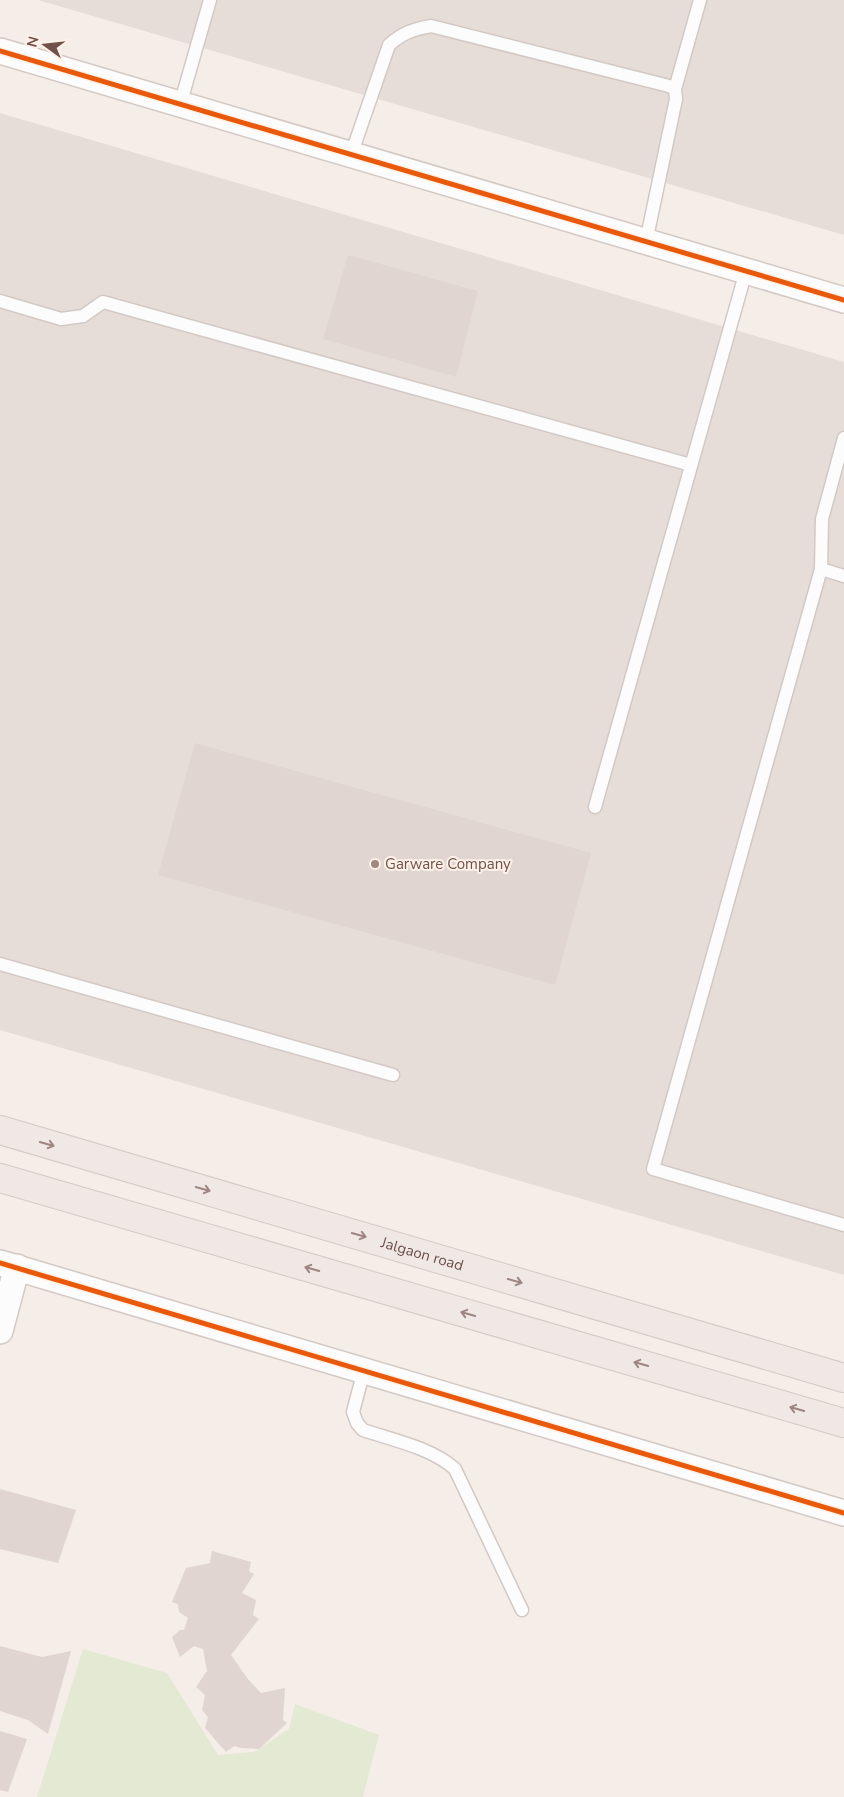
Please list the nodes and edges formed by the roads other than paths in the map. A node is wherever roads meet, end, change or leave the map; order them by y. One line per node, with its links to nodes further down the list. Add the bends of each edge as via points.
1 (210, 0): 5 (lane)
2 (700, 0): 4 (lane)
3 (0, 51): 5 (street)
4 (675, 90): 6 (lane, via 431,26 414,29 389,45); 7 (lane, via 676,99)
5 (180, 105): 6 (street)
6 (351, 155): 7 (street)
7 (646, 242): 8 (street)
8 (746, 271): 9 (street); 12 (lane)
9 (844, 300)
10 (0, 301): 12 (lane, via 61,319 83,316 104,302)
11 (844, 438): 13 (lane, via 822,519)
12 (691, 465): 15 (lane)
13 (821, 569): 14 (lane); 20 (lane, via 653,1170)
14 (844, 576)
15 (595, 807)
16 (0, 964): 17 (lane)
17 (393, 1075)
18 (0, 1130): 24 (highway, Jalgaon road, one-way to 24)
19 (0, 1178): 25 (highway, one-way to 19)
20 (844, 1225)
21 (8, 1265): 22 (street); 23 (street)
22 (0, 1331)
23 (364, 1370): 26 (street); 27 (lane, via 354,1412 357,1422 363,1430 435,1455 455,1469)
24 (844, 1378)
25 (844, 1423)
26 (844, 1512)
27 (522, 1610)

